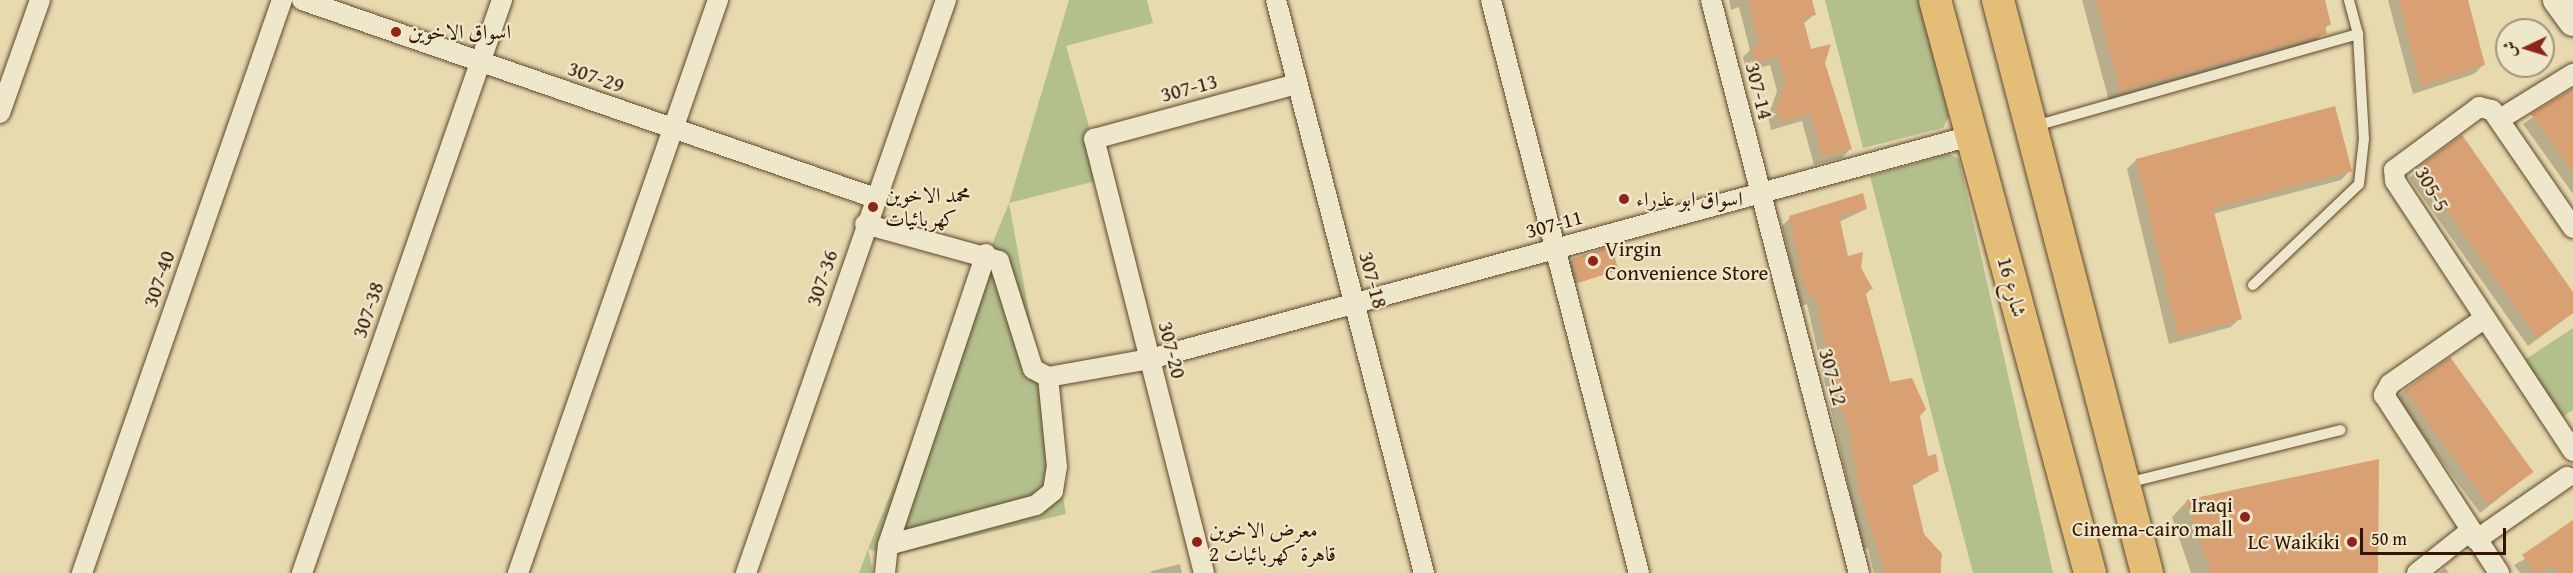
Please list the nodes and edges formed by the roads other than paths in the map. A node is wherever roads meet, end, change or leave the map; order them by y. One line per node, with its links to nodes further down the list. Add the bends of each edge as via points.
1 (40, 0): 19 (street)
2 (282, 0): 41 (street, 307-40)
3 (302, 0): 16 (street, 307-29)
4 (502, 0): 16 (street, 307-38)
5 (718, 0): 22 (street)
6 (946, 0): 26 (street, 307-36)
7 (1276, 0): 18 (street, 307-18)
8 (1491, 0): 29 (street)
9 (1711, 0): 25 (street, 307-14)
10 (1935, 0): 23 (main road, شارع 16)
11 (1998, 0): 21 (main road)
12 (2349, 0): 15 (lane)
13 (2558, 0): 14 (street)
14 (2573, 22)
15 (2358, 34): 21 (lane); 31 (lane, via 2364,139 2359,184)
16 (480, 62): 22 (street, 307-29); 42 (street, 307-38)
17 (2573, 74): 20 (street)
18 (1297, 84): 24 (street, 307-13); 32 (street, 307-18)
19 (0, 113)
20 (2500, 119): 28 (street); 33 (street, 305-5, via 2492,110 2479,107 2396,165 2394,173)
21 (2030, 128): 38 (main road)
22 (673, 129): 26 (street, 307-29); 43 (street)
23 (1971, 136): 25 (street, 307-11); 50 (main road, شارع 16)
24 (1094, 139): 34 (street, 307-20)
25 (1761, 193): 29 (street, 307-11); 49 (street, 307-12)
26 (875, 198): 27 (street, 307-36)
27 (866, 224): 30 (street); 44 (street, 307-36)
28 (2573, 228)
29 (1555, 249): 32 (street, 307-11); 48 (street)
30 (986, 254): 35 (street, via 1008,274 1033,369); 40 (street)
31 (2253, 285)
32 (1354, 303): 34 (street, 307-11); 47 (street, 307-18)
33 (2485, 318): 37 (street, 305-5); 39 (street, via 2390,384 2384,396)
34 (1150, 359): 35 (street, 307-11); 46 (street, 307-20)
35 (1048, 377): 40 (street, via 1057,467 1053,491 1036,505)
36 (2341, 430): 38 (lane)
37 (2570, 465): 39 (street)
38 (2124, 484): 51 (main road)
39 (2473, 535): 52 (street); 53 (street)
40 (888, 545): 45 (street)
41 (82, 573)
42 (302, 573)
43 (518, 573)
44 (746, 573)
45 (885, 573)
46 (1204, 573)
47 (1424, 573)
48 (1639, 573)
49 (1859, 573)
50 (2090, 573)
51 (2147, 573)
52 (2417, 573)
53 (2499, 573)

